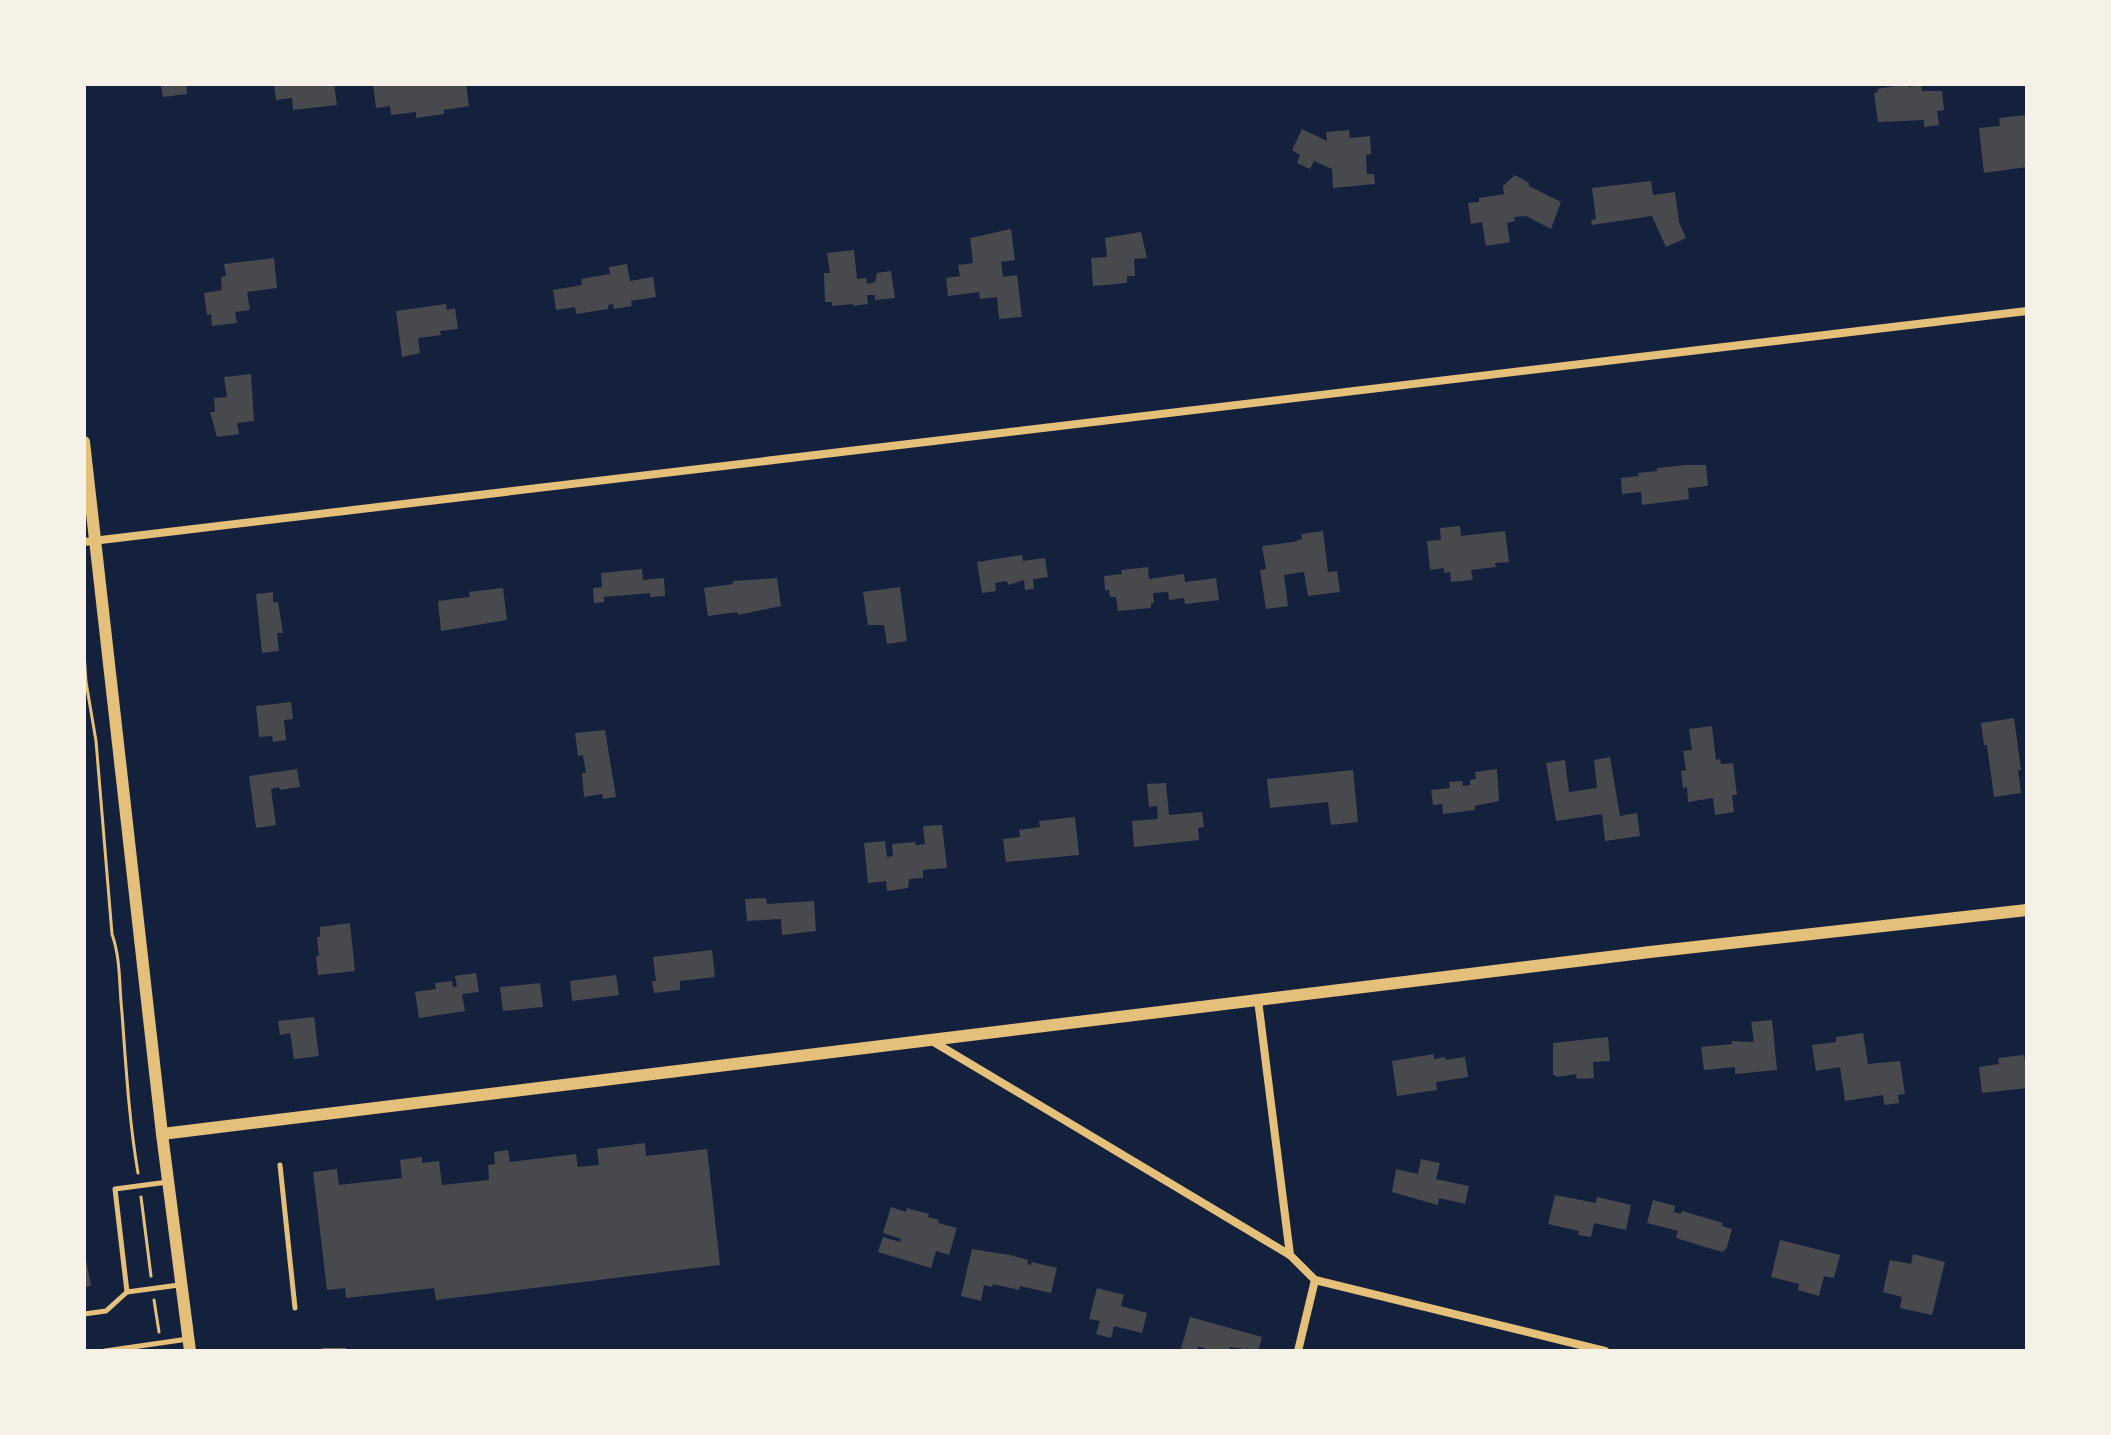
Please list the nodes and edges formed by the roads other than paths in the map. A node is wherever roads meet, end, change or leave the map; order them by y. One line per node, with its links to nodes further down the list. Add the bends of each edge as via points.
1 (2027, 311): 3 (street)
2 (84, 442): 3 (street)
3 (90, 542): 7 (street)
4 (2027, 910): 5 (street)
5 (1258, 1000): 6 (street); 10 (street)
6 (931, 1040): 7 (street); 10 (street)
7 (162, 1134): 9 (street)
8 (280, 1165): 14 (lane)
9 (168, 1182): 12 (street); 13 (lane, via 115,1189)
10 (1290, 1255): 11 (street)
11 (1315, 1280): 20 (street); 21 (street)
12 (180, 1285): 13 (lane); 16 (street)
13 (127, 1292): 15 (lane, via 106,1311)
14 (295, 1308)
15 (84, 1314)
16 (189, 1345): 17 (lane, via 160,1343)
17 (105, 1351)
18 (323, 1351): 19 (lane)
19 (345, 1351)
20 (1298, 1351)
21 (1605, 1351)

